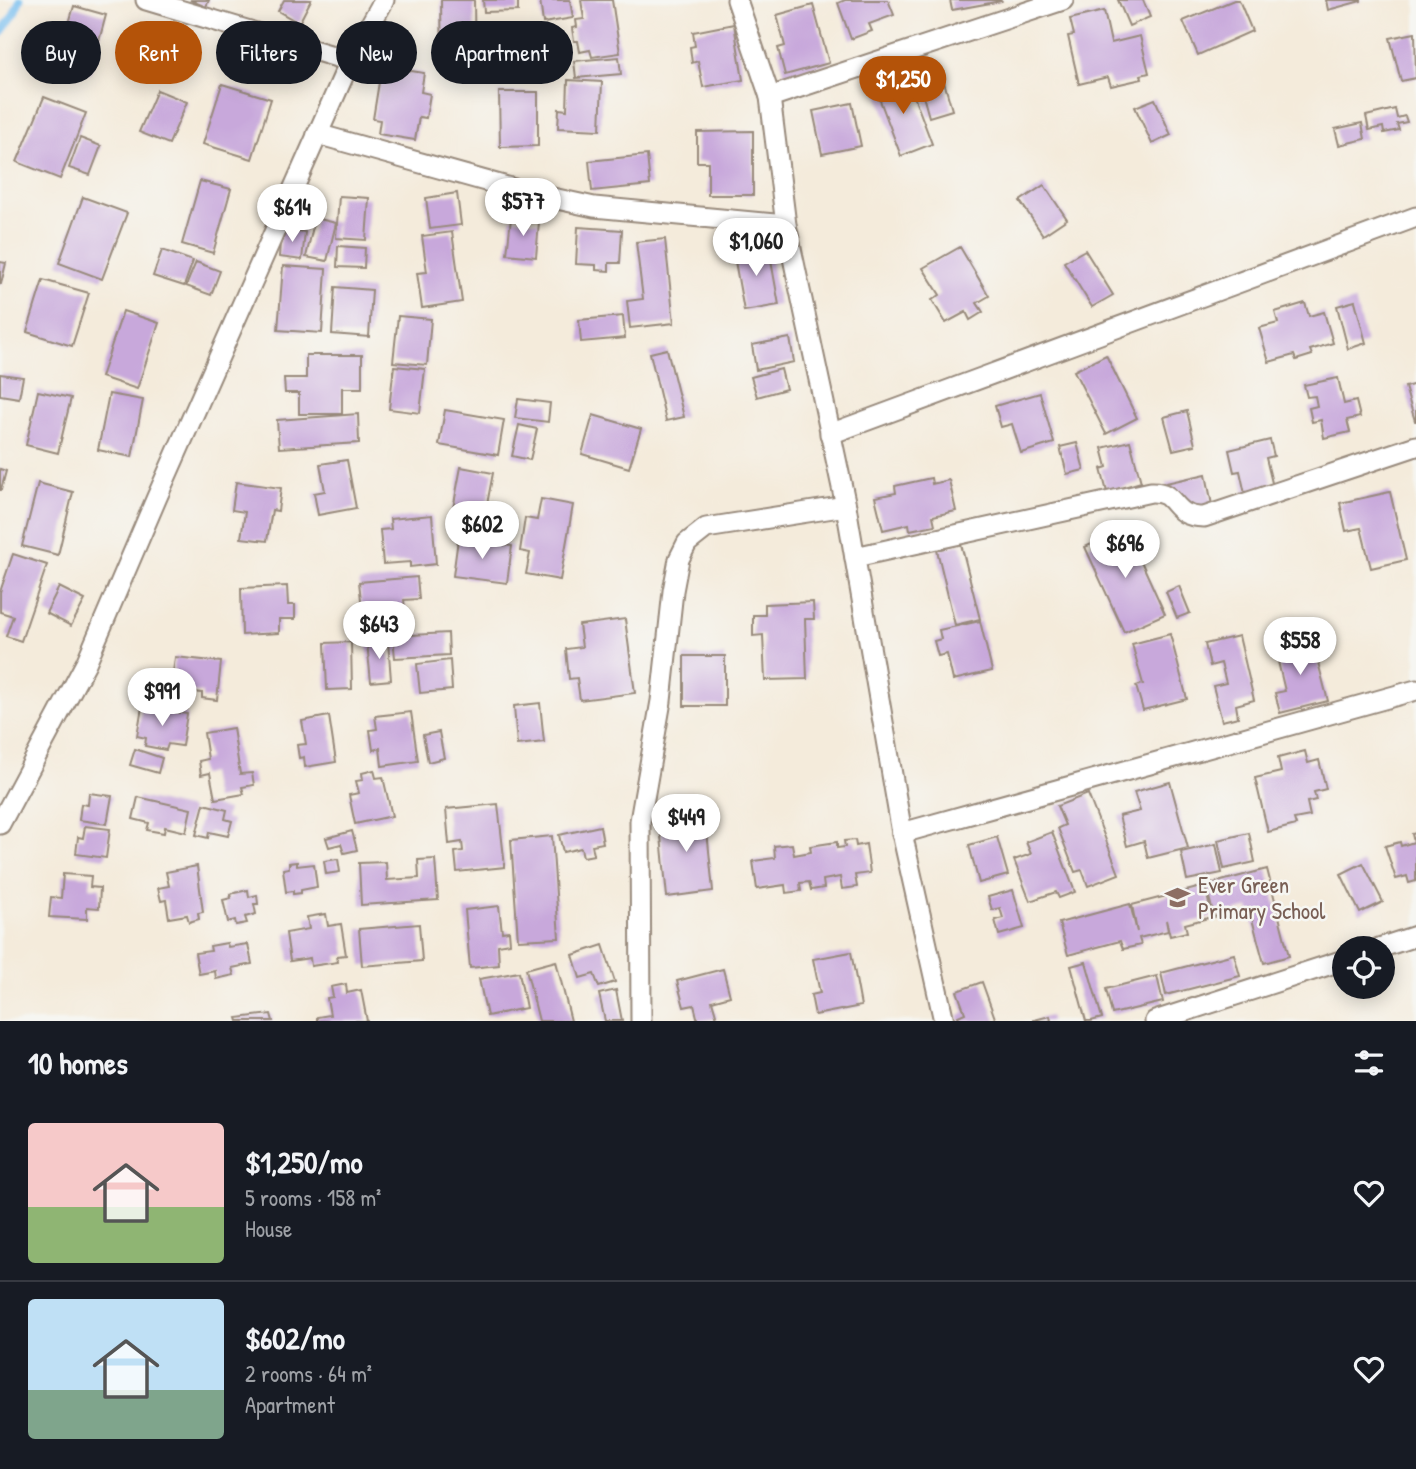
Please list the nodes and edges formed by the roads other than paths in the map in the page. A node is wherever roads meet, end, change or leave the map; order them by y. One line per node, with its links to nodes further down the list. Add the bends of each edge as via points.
1 (146, 0): 6 (street)
2 (384, 0): 5 (street)
3 (737, 0): 8 (street)
4 (1063, 0): 8 (street)
5 (372, 21)
6 (336, 57)
7 (340, 84): 9 (street)
8 (770, 97): 11 (street)
9 (317, 134): 11 (street, via 594,207); 17 (street, via 86,663)
10 (1416, 217): 12 (street)
11 (786, 225): 12 (street)
12 (830, 434): 14 (street)
13 (1416, 446): 15 (street, via 1204,517 1185,514 1168,495 1152,492)
14 (846, 506): 15 (street); 22 (street, via 706,528 687,543 679,558 640,821)
15 (855, 557): 18 (street)
16 (1416, 690): 18 (street)
17 (0, 824)
18 (902, 834): 23 (street)
19 (1416, 936): 20 (street)
20 (1395, 943)
21 (1332, 964): 24 (street)
22 (641, 1021)
23 (944, 1021)
24 (1155, 1021)

